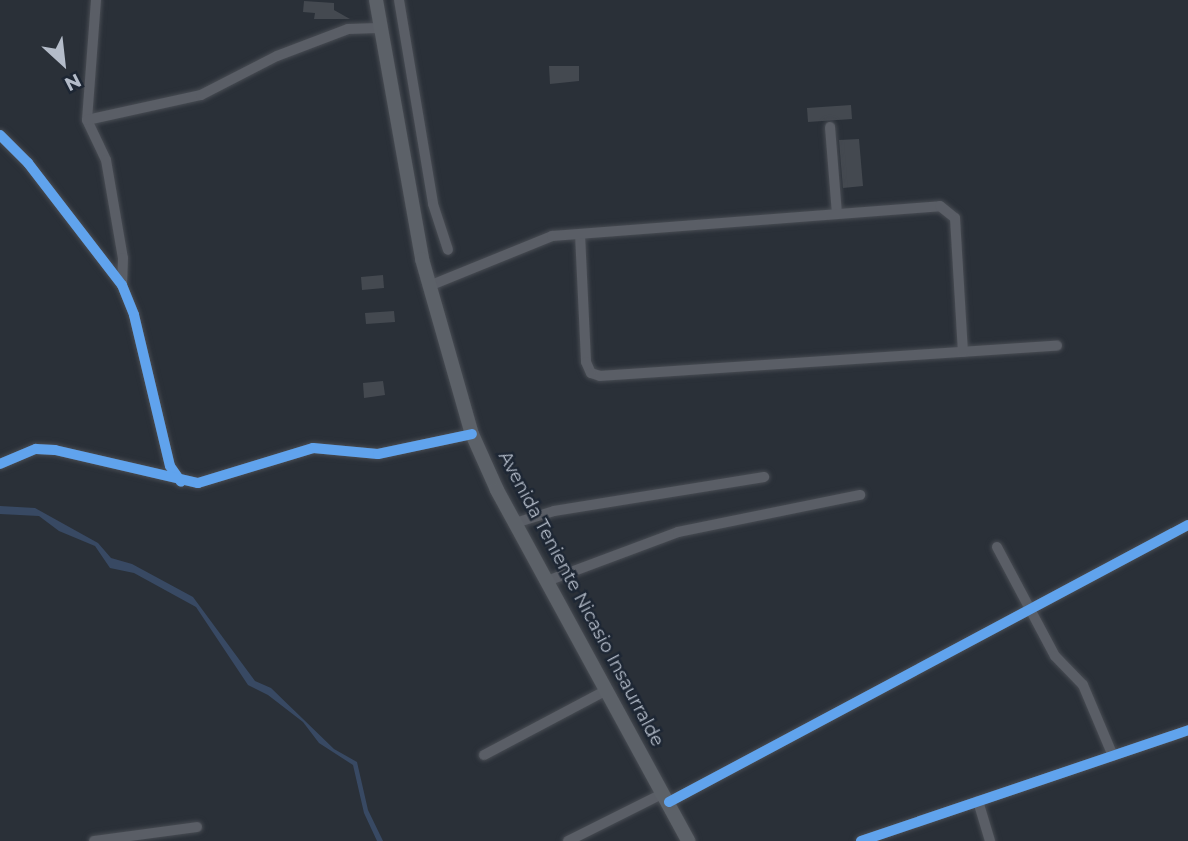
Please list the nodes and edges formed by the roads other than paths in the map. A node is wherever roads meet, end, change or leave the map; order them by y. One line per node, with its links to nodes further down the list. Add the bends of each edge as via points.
1 (96, 0): 5 (street)
2 (376, 0): 4 (main road, Avenida Teniente Nicasio Insaurralde)
3 (399, 0): 10 (street, via 433,204)
4 (379, 28): 5 (street, via 337,33 201,95); 12 (main road, Avenida Teniente Nicasio Insaurralde)
5 (87, 120): 11 (street, via 106,160 123,258)
6 (831, 127): 8 (street)
7 (0, 135): 11 (street, via 28,163)
8 (837, 214): 9 (street); 14 (street, via 940,206 951,211)
9 (580, 234): 12 (street, via 525,244); 14 (street, via 586,362 591,373 600,376)
10 (448, 250)
11 (122, 285): 18 (street, via 134,315 170,466)
12 (429, 286): 15 (main road, Avenida Teniente Nicasio Insaurralde)
13 (1057, 346): 14 (street)
14 (963, 352)
15 (472, 434): 18 (street, via 378,454 313,448 229,476); 20 (main road, Avenida Teniente Nicasio Insaurralde)
16 (0, 464): 18 (street, via 36,449 55,450 106,459)
17 (764, 477): 20 (street, via 554,512)
18 (181, 482)
19 (860, 495): 23 (street, via 678,532)
20 (515, 523): 23 (main road, Avenida Teniente Nicasio Insaurralde)
21 (1188, 525): 24 (street)
22 (997, 547): 24 (street)
23 (547, 581): 25 (main road, Avenida Teniente Nicasio Insaurralde)
24 (1032, 608): 28 (street, via 1055,656 1088,694); 29 (street)
25 (607, 690): 27 (street); 29 (main road, Avenida Teniente Nicasio Insaurralde)
26 (1188, 730): 28 (street)
27 (484, 755)
28 (1113, 756): 30 (street)
29 (667, 798): 33 (street); 34 (main road, Avenida Teniente Nicasio Insaurralde)
30 (978, 801): 35 (street); 36 (street)
31 (197, 827): 32 (street)
32 (94, 841)
33 (568, 841)
34 (688, 841)
35 (861, 841)
36 (990, 841)

